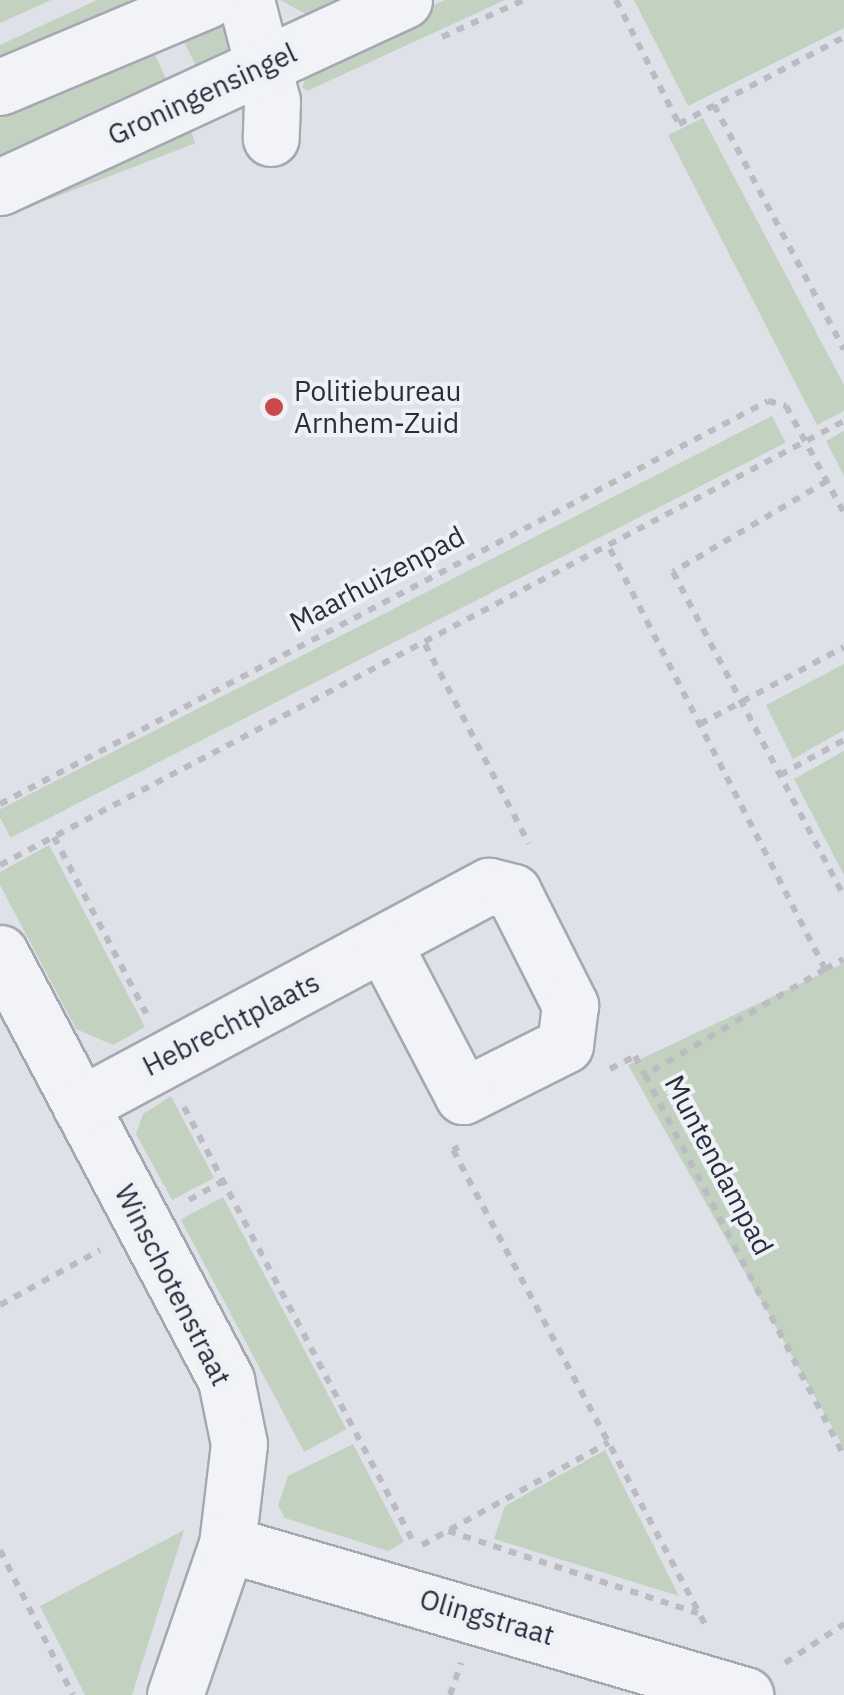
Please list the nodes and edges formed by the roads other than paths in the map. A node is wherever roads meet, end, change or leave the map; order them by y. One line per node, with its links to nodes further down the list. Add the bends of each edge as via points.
1 (207, 0): 5 (street)
2 (246, 0): 4 (street)
3 (404, 0): 4 (street, Groningensingel)
4 (261, 65): 6 (street, via 272,101); 7 (street, Groningensingel)
5 (0, 87)
6 (270, 138)
7 (0, 187)
8 (384, 946): 8 (street, Hebrechtplaats, via 489,886 513,892 570,1006 564,1046 464,1096); 10 (street, Hebrechtplaats)
9 (0, 953): 10 (street, Winschotenstraat)
10 (80, 1105): 11 (street, Winschotenstraat, via 226,1380 239,1444)
11 (227, 1544): 12 (street, Olingstraat); 13 (street, Winschotenstraat)
12 (742, 1694)
13 (175, 1695)

